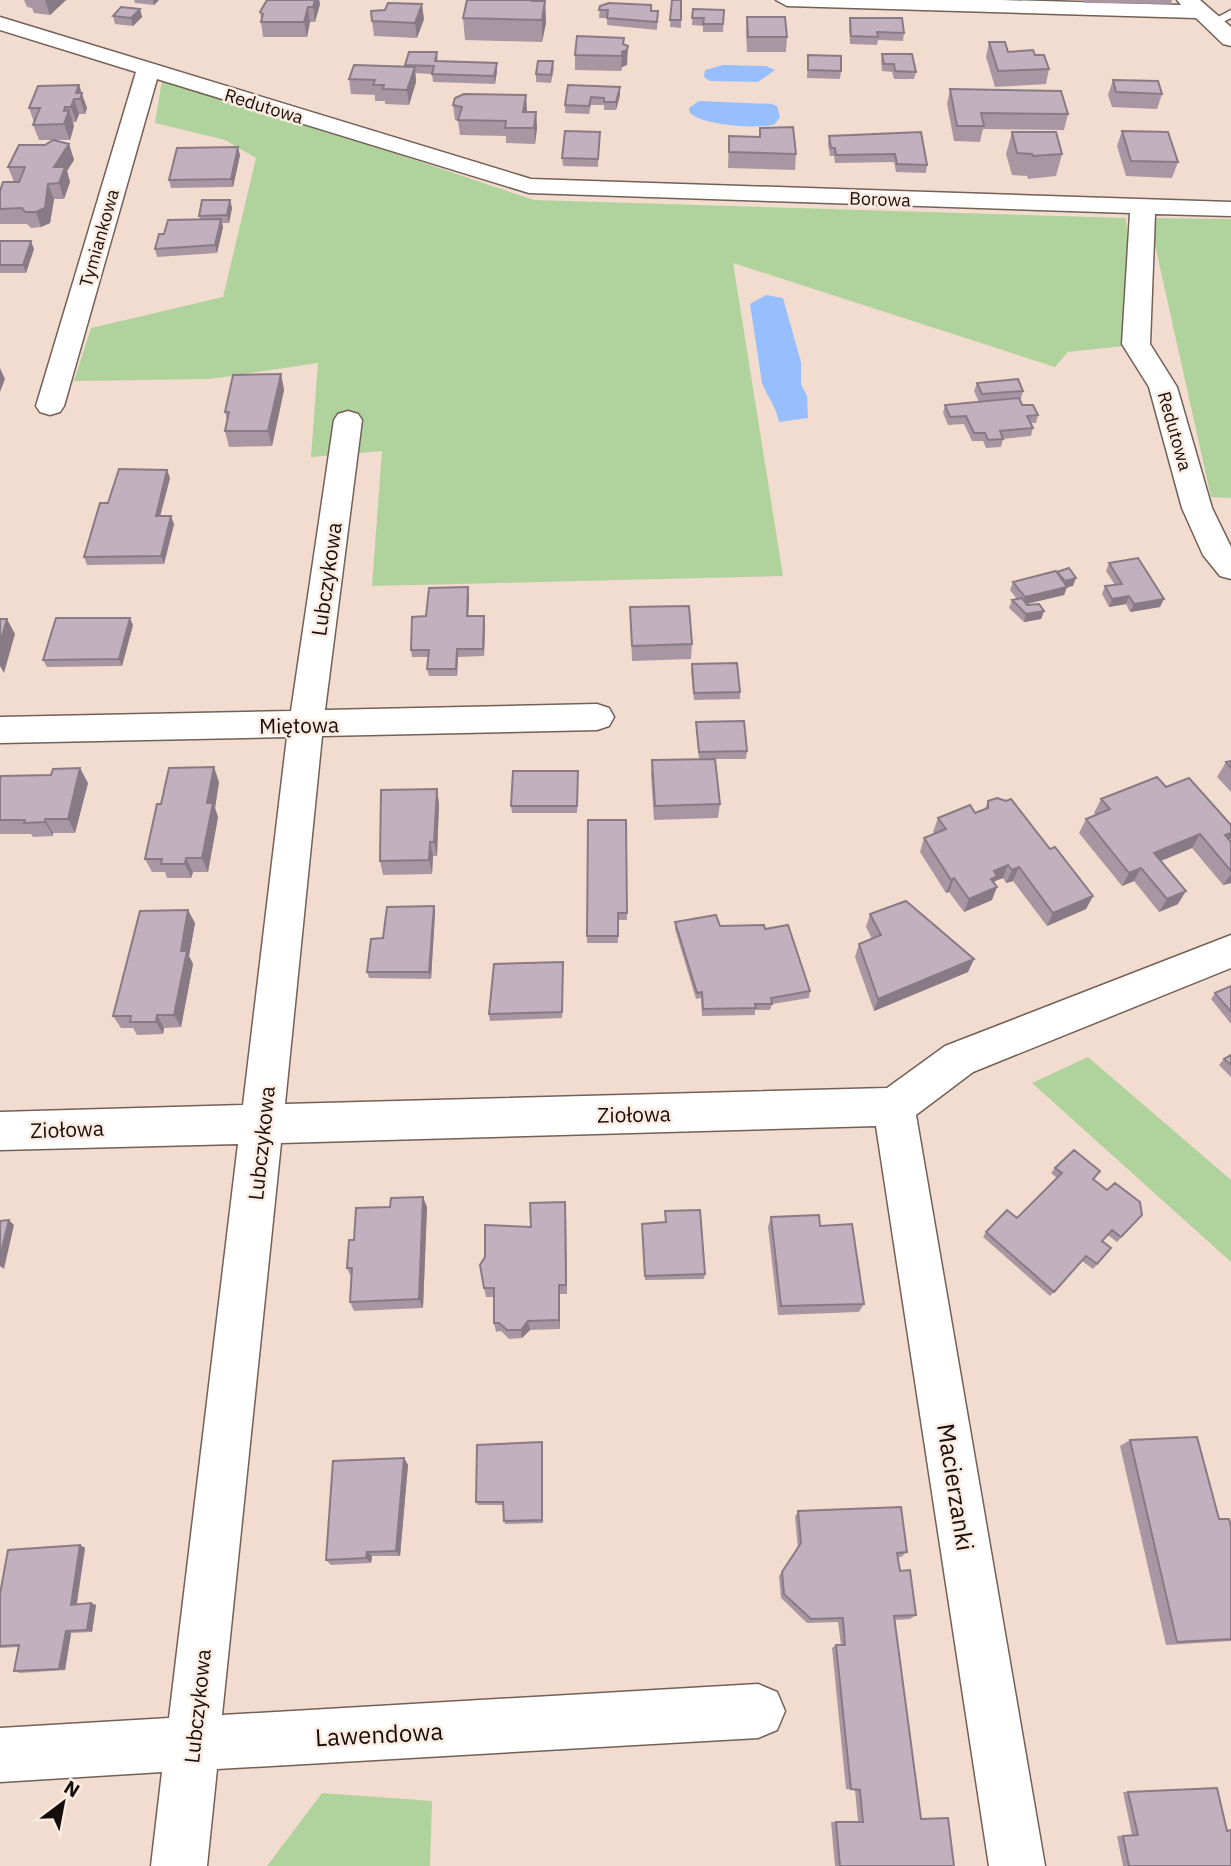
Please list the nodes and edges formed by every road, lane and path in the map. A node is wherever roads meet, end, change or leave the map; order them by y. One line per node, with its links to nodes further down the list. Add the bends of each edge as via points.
1 (787, 0): 2 (street)
2 (1208, 12): 4 (street)
3 (0, 23): 5 (street, Redutowa)
4 (1231, 39)
5 (148, 70): 6 (street, Redutowa); 9 (street, Tymiankowa)
6 (529, 186): 7 (street, Borowa)
7 (1143, 208): 8 (street, Borowa); 11 (street, Redutowa, via 1136,344 1163,387)
8 (1231, 209)
9 (50, 406)
10 (348, 420): 15 (street, Lubczykowa)
11 (1196, 508): 12 (street); 13 (street, Redutowa, via 1219,555)
12 (1231, 509)
13 (1231, 568)
14 (597, 717): 15 (street, Miętowa)
15 (306, 726): 16 (street, Miętowa); 19 (street, Lubczykowa)
16 (0, 730)
17 (1231, 951): 18 (street, via 959,1059)
18 (894, 1107): 19 (street, Ziołowa); 25 (street, Macierzanki)
19 (264, 1123): 20 (street, Ziołowa); 22 (street, Lubczykowa)
20 (0, 1131)
21 (758, 1711): 22 (street, Lawendowa)
22 (192, 1745): 23 (street, Lawendowa); 24 (street, Lubczykowa)
23 (0, 1755)
24 (179, 1866)
25 (1017, 1866)

